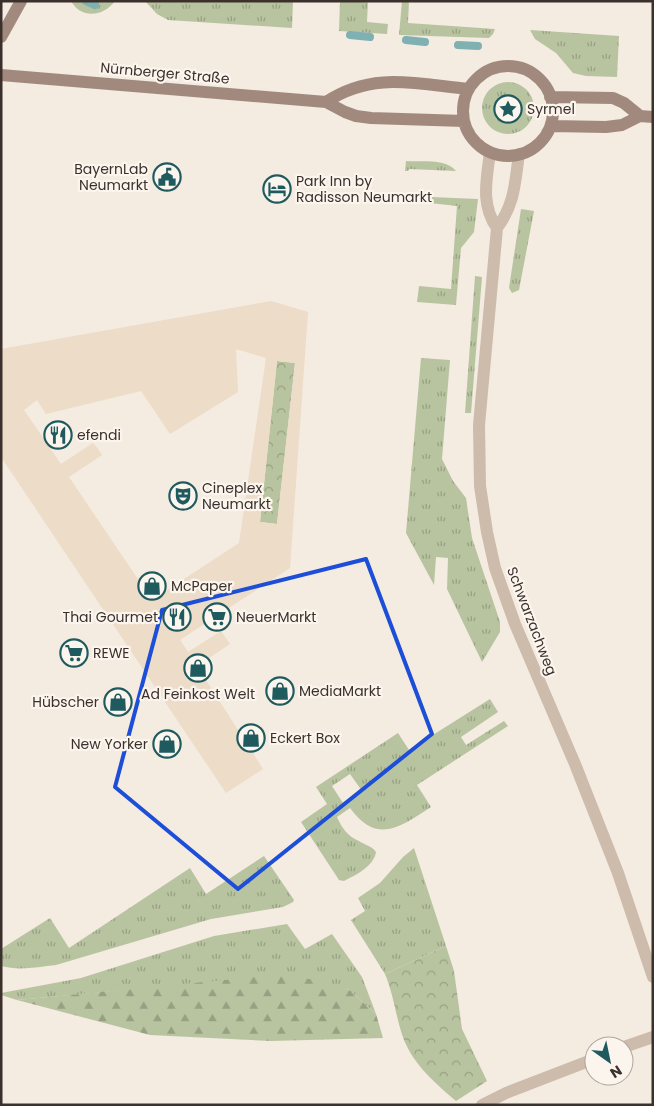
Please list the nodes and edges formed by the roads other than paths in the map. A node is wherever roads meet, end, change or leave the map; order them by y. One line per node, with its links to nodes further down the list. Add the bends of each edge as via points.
1 (21, 1): 2 (main road)
2 (1, 37)
3 (1, 75): 6 (main road, Nürnberger Straße)
4 (469, 89): 5 (main road, via 482,74 496,67 511,66 538,78); 6 (main road, via 375,82 348,89); 8 (main road)
5 (550, 97): 7 (main road, via 614,98); 9 (main road, via 553,110)
6 (326, 102): 8 (main road, Nürnberger Straße, via 356,116)
7 (647, 116): 9 (main road, via 616,126)
8 (464, 121): 10 (main road, via 475,141)
9 (551, 126): 11 (main road, via 540,142)
10 (490, 152): 11 (main road); 12 (street, via 485,200)
11 (518, 154): 12 (street, Schwarzachweg, via 511,203)
12 (497, 228): 13 (street, Schwarzachweg, via 479,425 480,486 495,568 618,873)
13 (653, 977)
14 (653, 1037): 15 (street)
15 (634, 1044)
16 (584, 1063): 17 (street)
17 (482, 1105)

